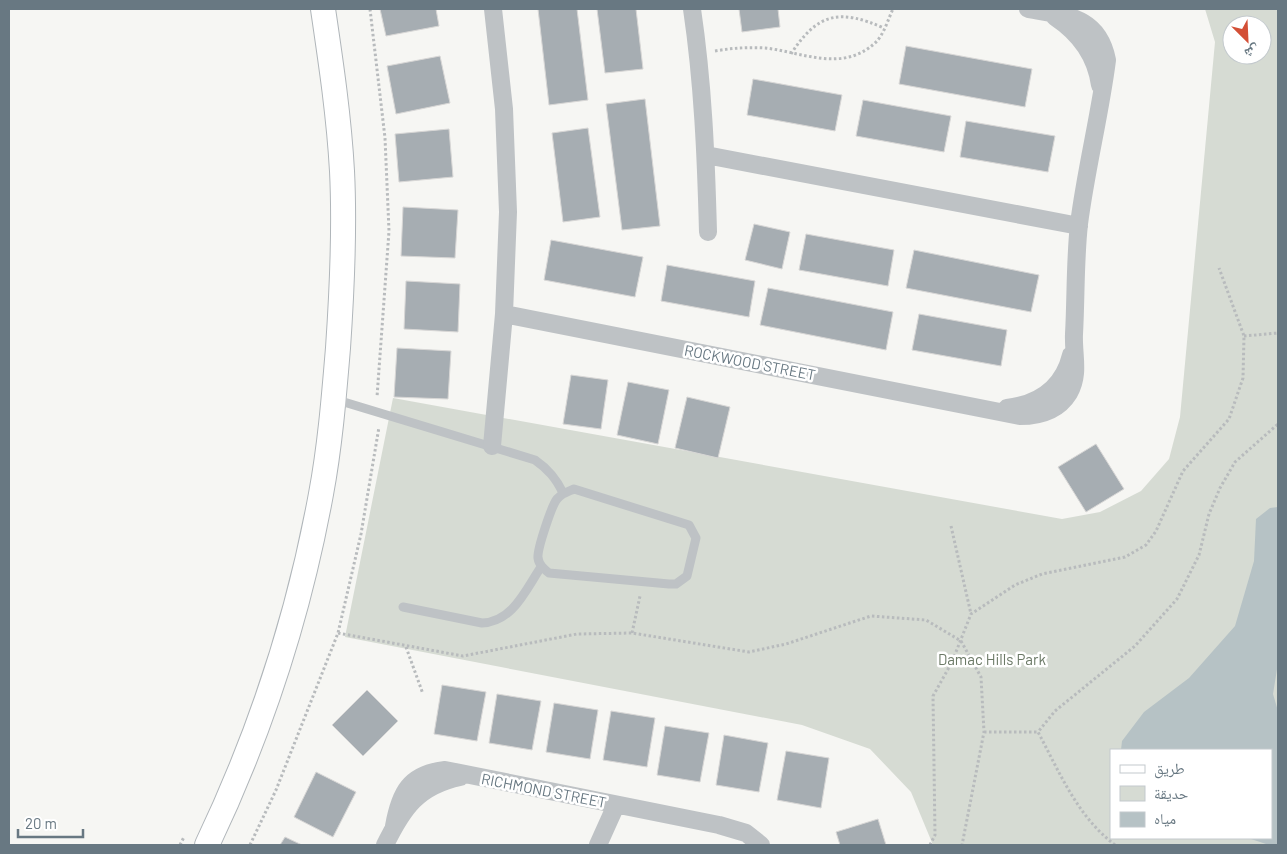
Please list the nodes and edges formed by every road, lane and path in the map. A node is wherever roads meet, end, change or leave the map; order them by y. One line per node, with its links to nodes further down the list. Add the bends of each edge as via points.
1 (323, 9): 16 (street, via 342,173 340,314)
2 (493, 9): 13 (street, via 504,109 508,212)
3 (692, 9): 7 (street)
4 (893, 9): 6 (path)
5 (1028, 9): 10 (street, ROCKWOOD STREET, via 1083,21 1096,31 1104,44 1107,60)
6 (884, 28): 8 (path, via 876,42 855,55 832,60); 8 (path, via 849,16 828,18 809,29)
7 (698, 54): 8 (path, via 749,47); 9 (street)
8 (791, 54)
9 (706, 155): 10 (street); 11 (street)
10 (1079, 226): 13 (street, ROCKWOOD STREET, via 1074,381 1069,394 1059,404 1034,416 1020,416)
11 (708, 232)
12 (1219, 268): 15 (path)
13 (504, 314): 18 (street)
14 (1278, 333): 15 (path)
15 (1244, 336): 24 (path, via 1243,378 1229,419 1183,471 1156,531 1146,545 1125,557 1042,574 1015,585)
16 (334, 399): 18 (lane); 35 (street, via 321,492 303,580 278,666)
17 (1278, 424): 31 (path, via 1235,462 1220,488 1209,514 1199,554 1177,599 1135,646 1055,710)
18 (492, 446): 19 (lane, via 535,460 547,468)
19 (563, 493): 21 (lane, via 555,500 540,547 538,557); 22 (lane, via 574,489 585,491 689,525 696,538 688,576 676,584)
20 (951, 526): 24 (path)
21 (542, 567): 22 (lane, via 559,575); 23 (lane, via 508,614 491,622)
22 (643, 582): 25 (path)
23 (403, 607)
24 (971, 614): 27 (path)
25 (632, 632): 27 (path, via 749,652 786,644 871,616 926,620); 28 (path, via 577,634 463,656)
26 (338, 633): 28 (path)
27 (961, 641): 30 (path, via 981,677); 39 (path, via 933,696 935,835)
28 (406, 646): 29 (path)
29 (423, 694)
30 (984, 732): 31 (path); 40 (path)
31 (1038, 732): 41 (path, via 1079,810 1101,835)
32 (616, 804): 36 (street, RICHMOND STREET, via 473,776 447,780 424,791 405,808); 37 (street, RICHMOND STREET); 38 (street, RICHMOND STREET, via 746,833)
33 (188, 829): 34 (path)
34 (180, 845)
35 (207, 845)
36 (385, 845)
37 (598, 845)
38 (761, 845)
39 (930, 845)
40 (962, 845)
41 (1115, 845)

